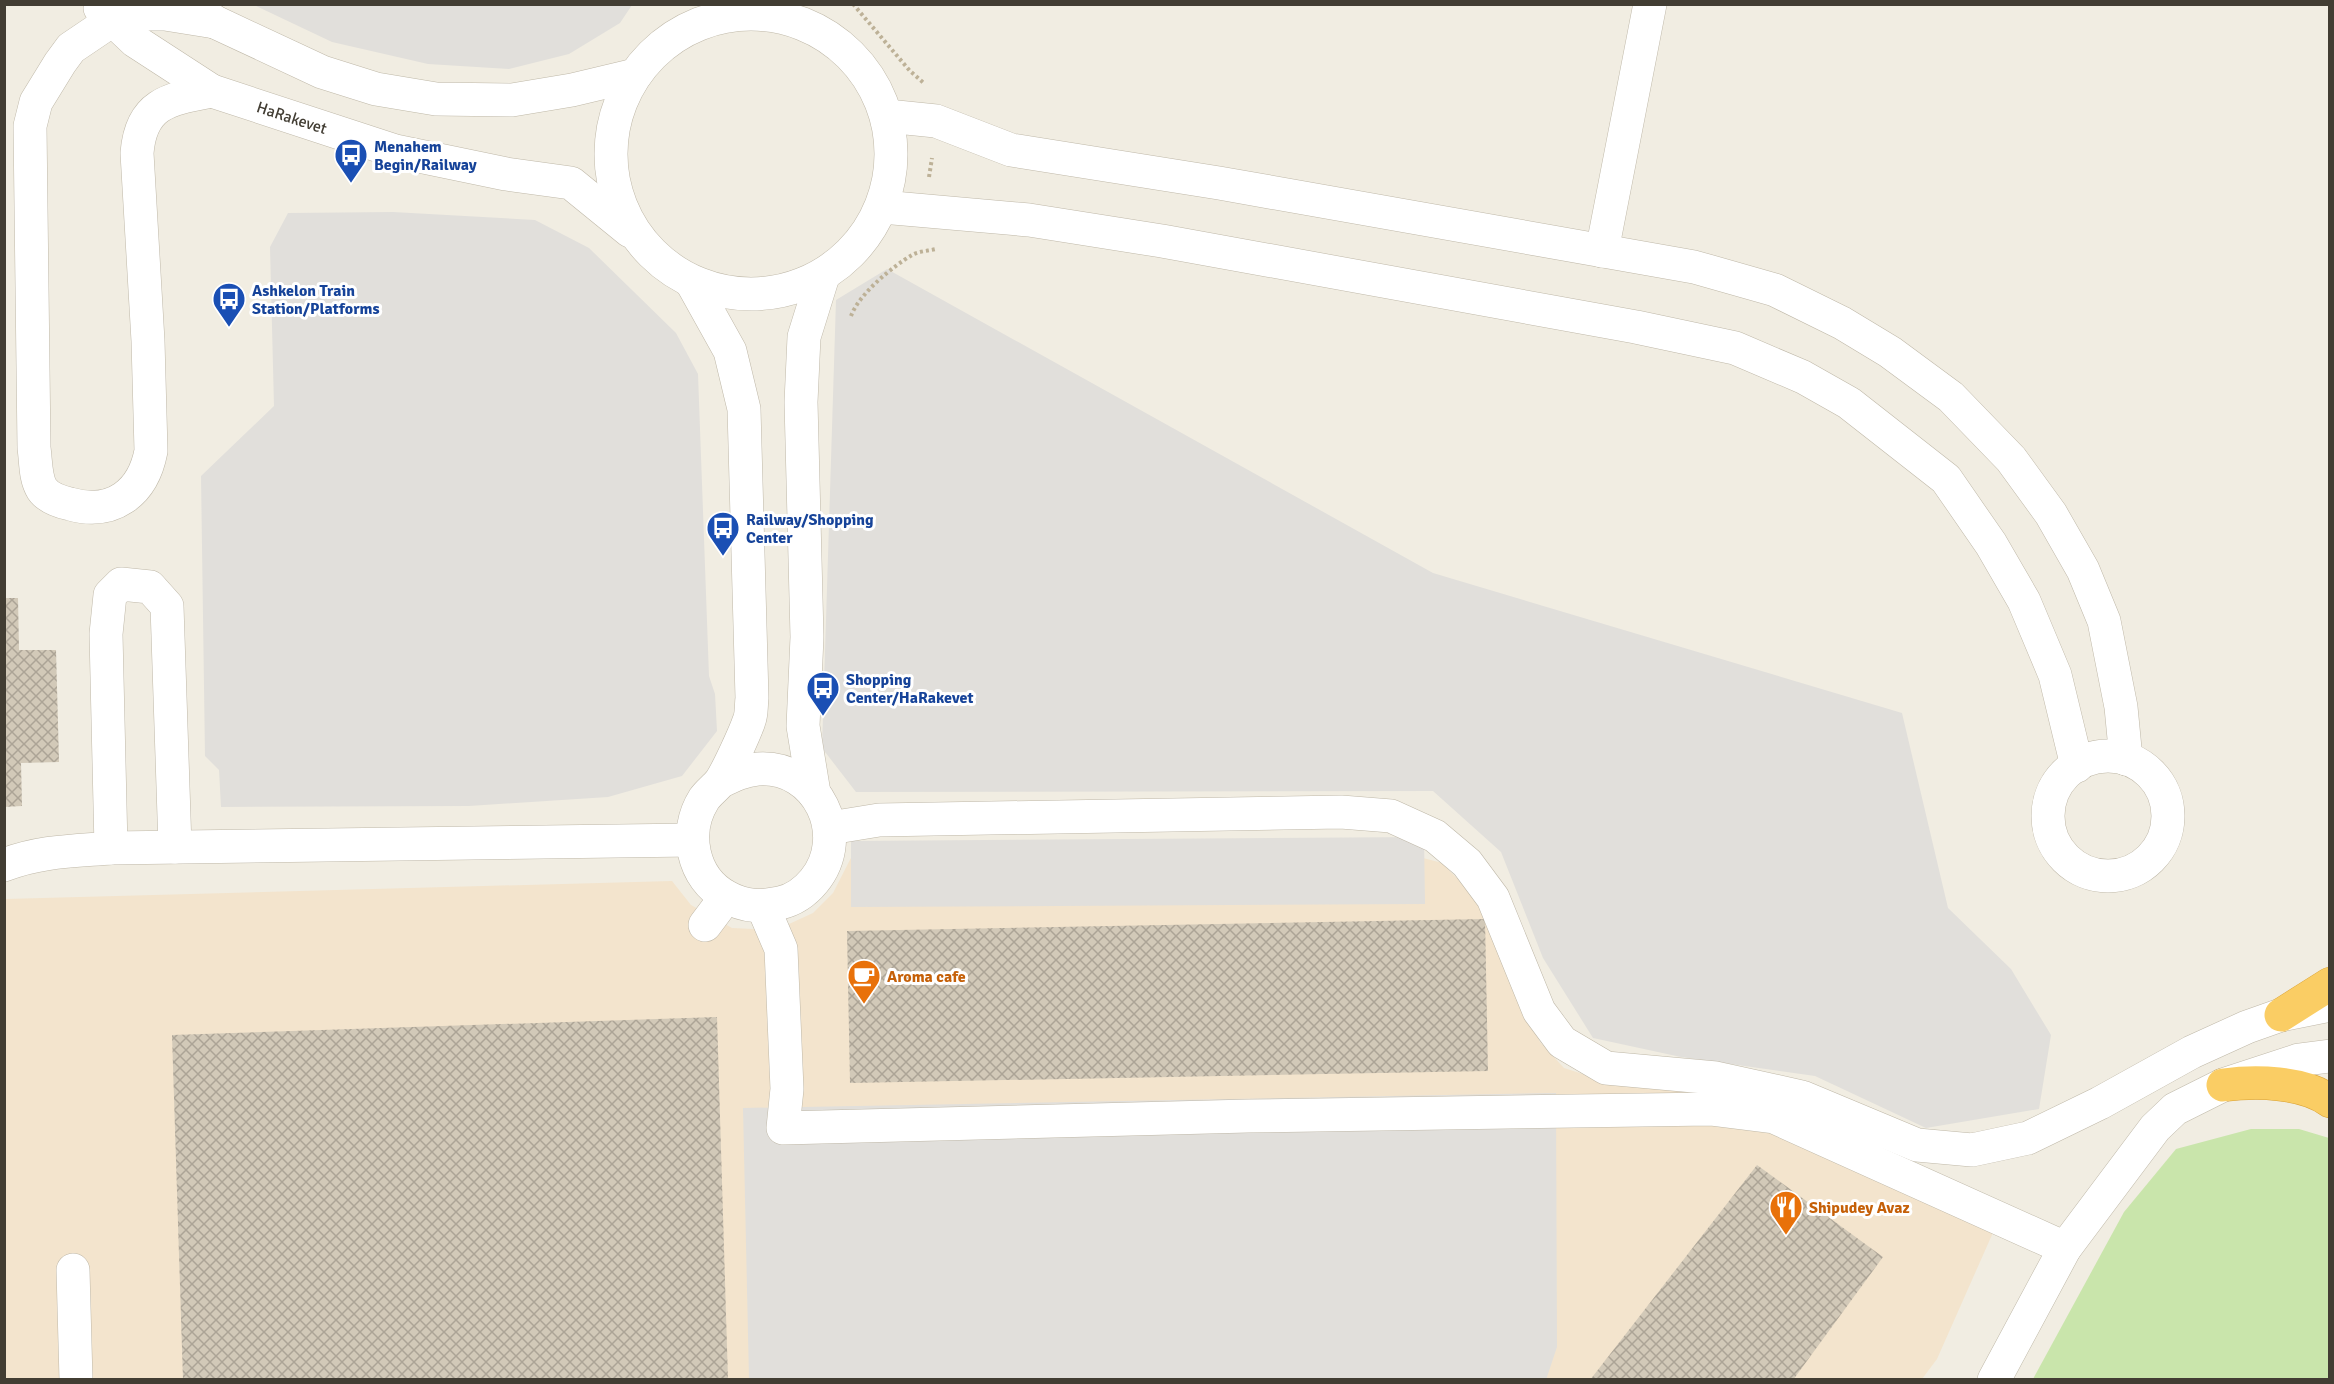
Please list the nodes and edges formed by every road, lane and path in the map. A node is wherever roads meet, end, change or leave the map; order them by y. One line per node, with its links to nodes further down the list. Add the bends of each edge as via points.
1 (681, 4): 8 (street)
2 (817, 4): 7 (street)
3 (853, 4): 10 (path)
4 (1650, 4): 16 (street)
5 (104, 13): 6 (street); 11 (street, HaRakevet, via 135,41); 11 (street, via 60,63 36,102 30,126 34,448 42,490 57,501 100,507 123,499 139,485 148,466 148,341 138,132 169,100)
6 (203, 13): 9 (street, via 322,72 376,89 436,99 512,100)
7 (835, 42): 8 (street, via 795,21 750,14 704,21); 12 (street, via 867,75)
8 (664, 44): 9 (street)
9 (635, 75): 14 (street, via 616,113 610,156 617,198)
10 (926, 85)
11 (212, 91): 14 (street, HaRakevet, via 395,151 570,183)
12 (887, 116): 13 (street, via 892,162); 16 (street, via 936,122 1011,150)
13 (882, 207): 17 (street, via 858,246); 21 (street, via 1029,220 1151,239 1636,327 1735,348 1803,377 1849,403 1946,479 2024,601 2055,675)
14 (637, 236): 18 (street, via 653,255)
15 (939, 249): 19 (path, via 914,254 872,286)
16 (1602, 251): 20 (street, via 1694,267 1775,290 1862,334 1951,397 2011,459 2051,514 2083,570 2104,621 2121,707)
17 (823, 276): 18 (street, via 780,292 735,294); 23 (street, via 804,337 801,402 807,637 803,726)
18 (691, 281): 22 (street, via 730,351 744,409 752,698 750,720)
19 (849, 320)
20 (2126, 759): 21 (street, via 2106,755 2085,759); 21 (street, via 2151,773 2164,792 2169,815 2164,839 2152,858 2132,872 2109,877 2085,872 2066,859 2052,839 2048,816 2052,793 2065,773)
21 (2076, 766)
22 (720, 782): 23 (street, via 739,772 780,771 798,778); 25 (street, via 704,798 694,818)
23 (814, 793): 24 (street)
24 (830, 828): 30 (street, via 829,850 821,872 806,890 786,902); 35 (street, via 879,820 1341,812 1391,816 1435,836 1467,863 1480,880 1493,898 1539,1011 1562,1042 1606,1068 1716,1078 1802,1096 1917,1145 1971,1150 2028,1138)
25 (692, 840): 26 (street); 29 (street, via 694,858 702,873)
26 (175, 847): 27 (street); 27 (street, via 167,606 150,588 120,584 110,596 106,634)
27 (111, 848): 28 (street, via 45,852)
28 (4, 865)
29 (726, 897): 30 (street); 31 (street)
30 (763, 907): 40 (street, via 781,949 787,1089 783,1128 1710,1109 1774,1117)
31 (705, 925)
32 (2330, 984): 34 (highway)
33 (2330, 1005): 34 (street)
34 (2281, 1015): 35 (street)
35 (2192, 1052): 39 (street, via 2142,1116)
36 (2330, 1056): 37 (street, via 2289,1063)
37 (2223, 1086): 38 (highway, via 2272,1082 2322,1095); 39 (street, via 2175,1109 2155,1128)
38 (2330, 1101)
39 (2123, 1174): 40 (street)
40 (2066, 1248): 43 (street)
41 (73, 1270): 42 (street)
42 (76, 1380)
43 (1994, 1380)

